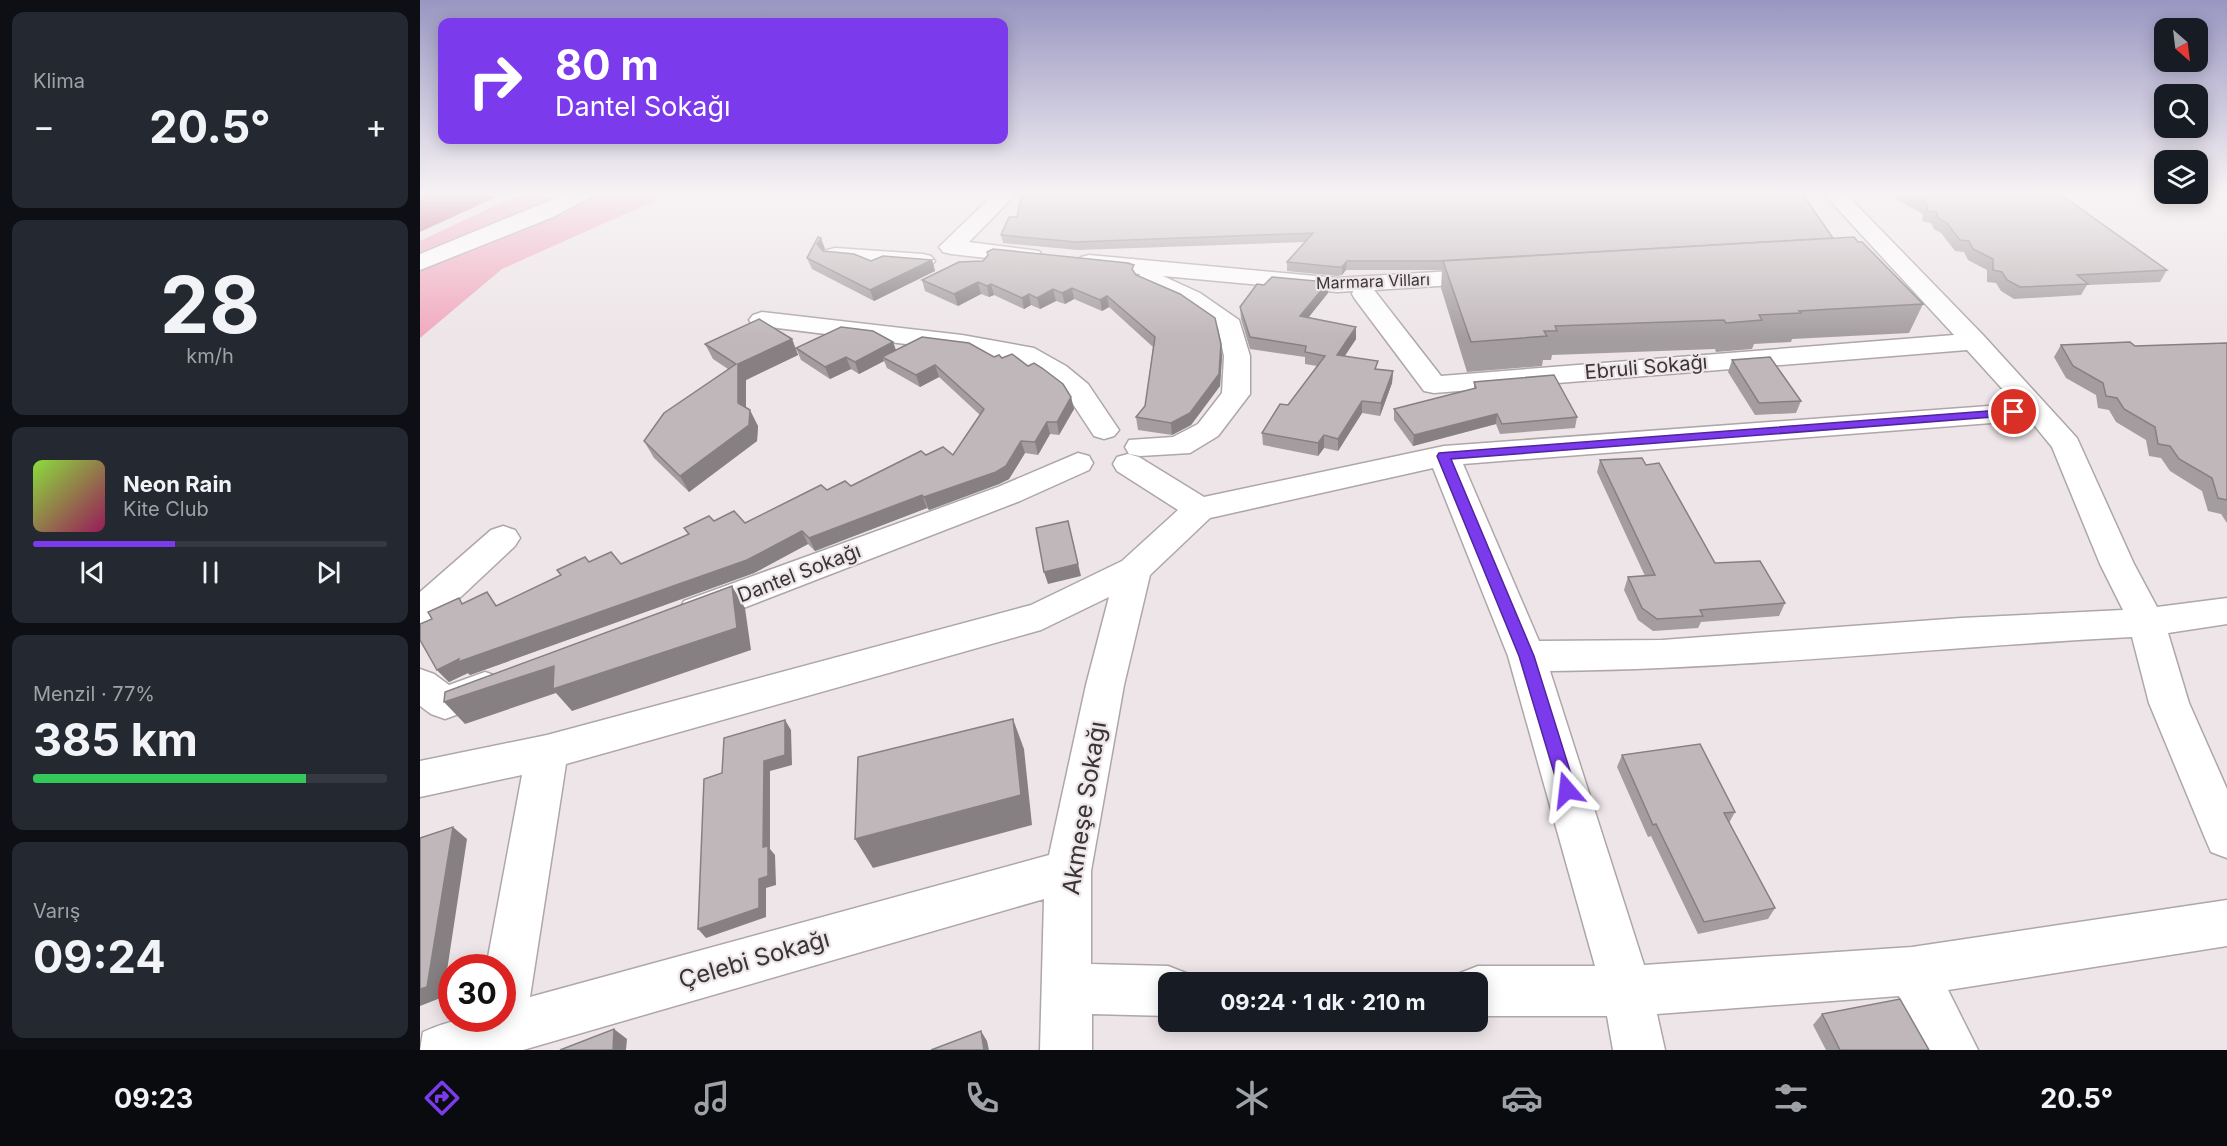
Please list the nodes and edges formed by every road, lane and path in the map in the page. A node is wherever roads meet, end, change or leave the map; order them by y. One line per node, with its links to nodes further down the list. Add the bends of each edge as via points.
1 (469, 241): 5 (street)
2 (957, 241): 6 (street, Marmara Vilları, via 951,247)
3 (1879, 241): 10 (street)
4 (836, 255): 6 (street)
5 (420, 263)
6 (1060, 265): 7 (street, Marmara Vilları, via 1337,285); 13 (street, via 1169,285 1230,325 1238,356 1236,394 1208,430 1179,446)
7 (1505, 275)
8 (1364, 294): 10 (street, Ebruli Sokağı, via 1434,385)
9 (762, 321): 12 (street, via 962,343 1024,354 1078,390)
10 (1974, 341): 11 (street)
11 (2038, 411): 14 (street); 22 (street, via 2066,445 2117,564)
12 (1104, 430): 13 (street, via 1132,434); 15 (street, via 1076,446)
13 (1134, 455): 15 (street, via 1106,471); 16 (street)
14 (1444, 456): 16 (street); 23 (street)
15 (1078, 464): 21 (street, Dantel Sokağı, via 1009,494)
16 (1199, 509): 18 (street)
17 (502, 538): 20 (street)
18 (1134, 570): 26 (street, via 1041,616); 29 (street, Akmeşe Sokağı, via 1105,685)
19 (2227, 610): 22 (street)
20 (420, 613)
21 (670, 621)
22 (2147, 622): 23 (street, via 1662,655); 28 (street, via 2169,704)
23 (1527, 656): 36 (street)
24 (513, 678): 25 (street, via 445,703)
25 (420, 685)
26 (547, 752): 27 (street); 31 (street)
27 (420, 779)
28 (2227, 838)
29 (1068, 871): 33 (street, Akmeşe Sokağı); 37 (street, Çelebi Sokağı)
30 (2227, 923): 32 (street)
31 (513, 954)
32 (1912, 971): 36 (street); 42 (street)
33 (1066, 988): 34 (street); 40 (street, Akmeşe Sokağı)
34 (1158, 991)
35 (1488, 991): 36 (street)
36 (1627, 991): 41 (street)
37 (516, 1025)
38 (492, 1032): 39 (street, Çelebi Sokağı)
39 (441, 1050)
40 (1066, 1050)
41 (1639, 1050)
42 (1952, 1050)

